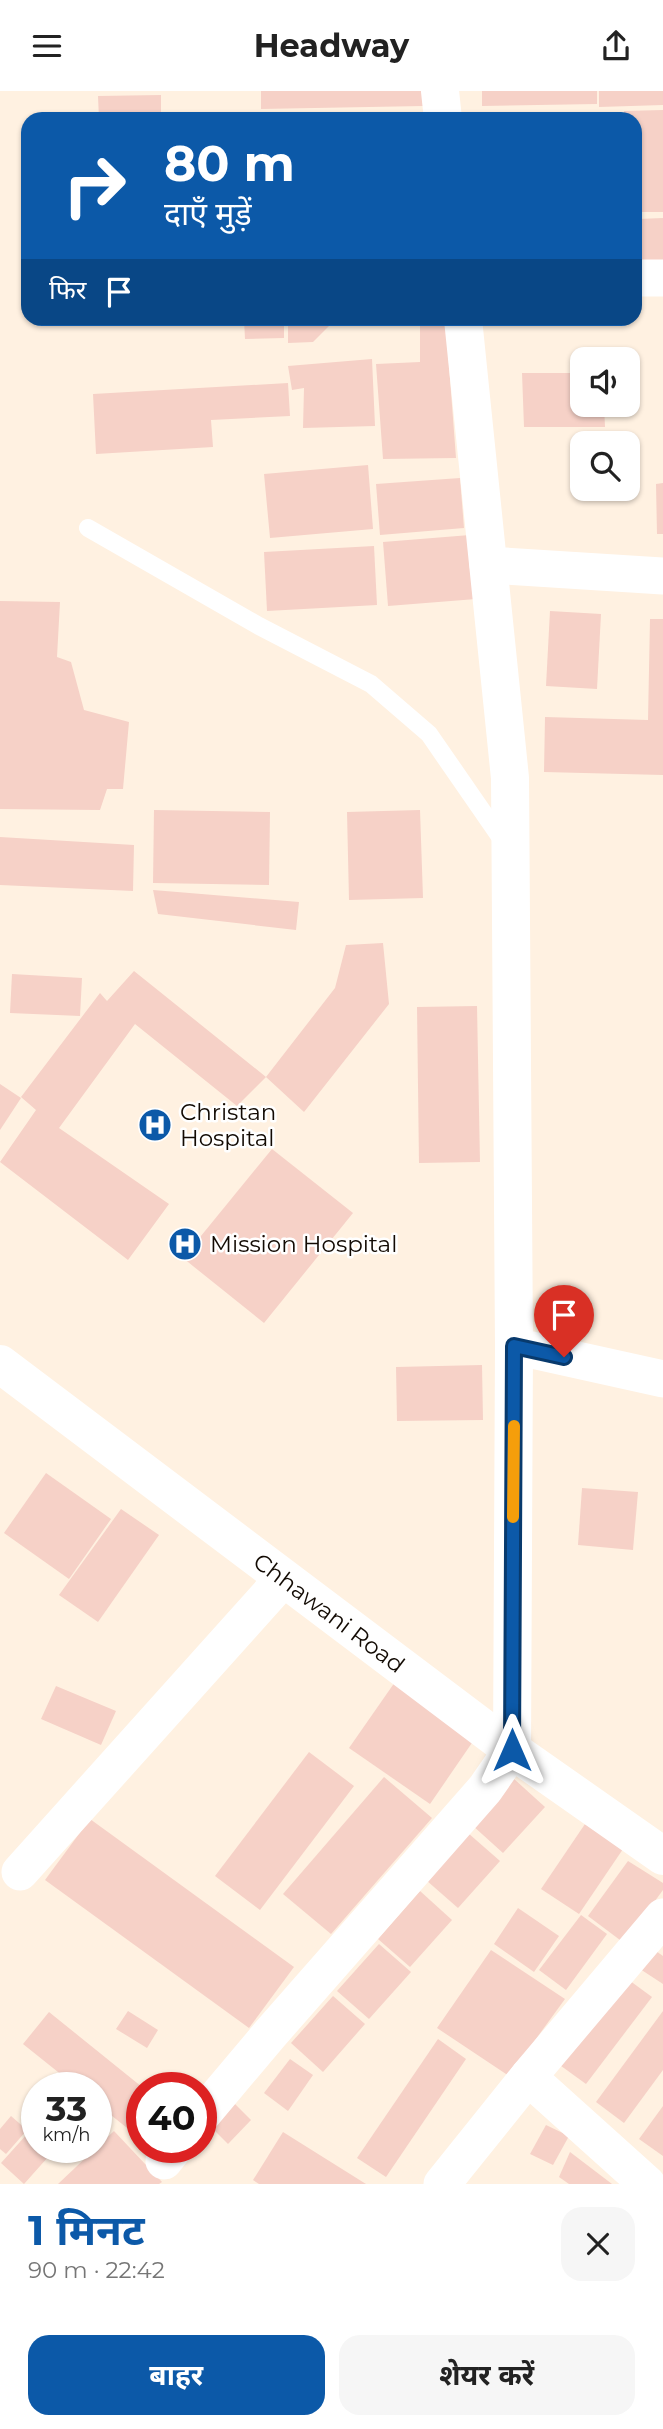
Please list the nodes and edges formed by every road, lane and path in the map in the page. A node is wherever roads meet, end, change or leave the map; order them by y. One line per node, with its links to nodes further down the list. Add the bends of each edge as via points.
1 (440, 91): 2 (street)
2 (442, 112)
3 (642, 278): 4 (street)
4 (663, 278)
5 (464, 326): 7 (street)
6 (88, 528): 9 (lane, via 371,684 429,734)
7 (488, 565): 8 (street); 9 (street, via 510,778)
8 (663, 576)
9 (510, 852): 10 (street)
10 (514, 1346): 12 (street); 14 (street)
11 (0, 1364): 13 (street, Chhawani Road)
12 (663, 1379)
13 (283, 1579): 14 (street, Chhawani Road); 16 (street)
14 (512, 1750): 15 (street, Chhawani Road); 19 (street, via 485,1789)
15 (663, 1856)
16 (20, 1872)
17 (663, 1917): 18 (street)
18 (528, 2077): 20 (street); 21 (street)
19 (217, 2097)
20 (442, 2184)
21 (647, 2184)

